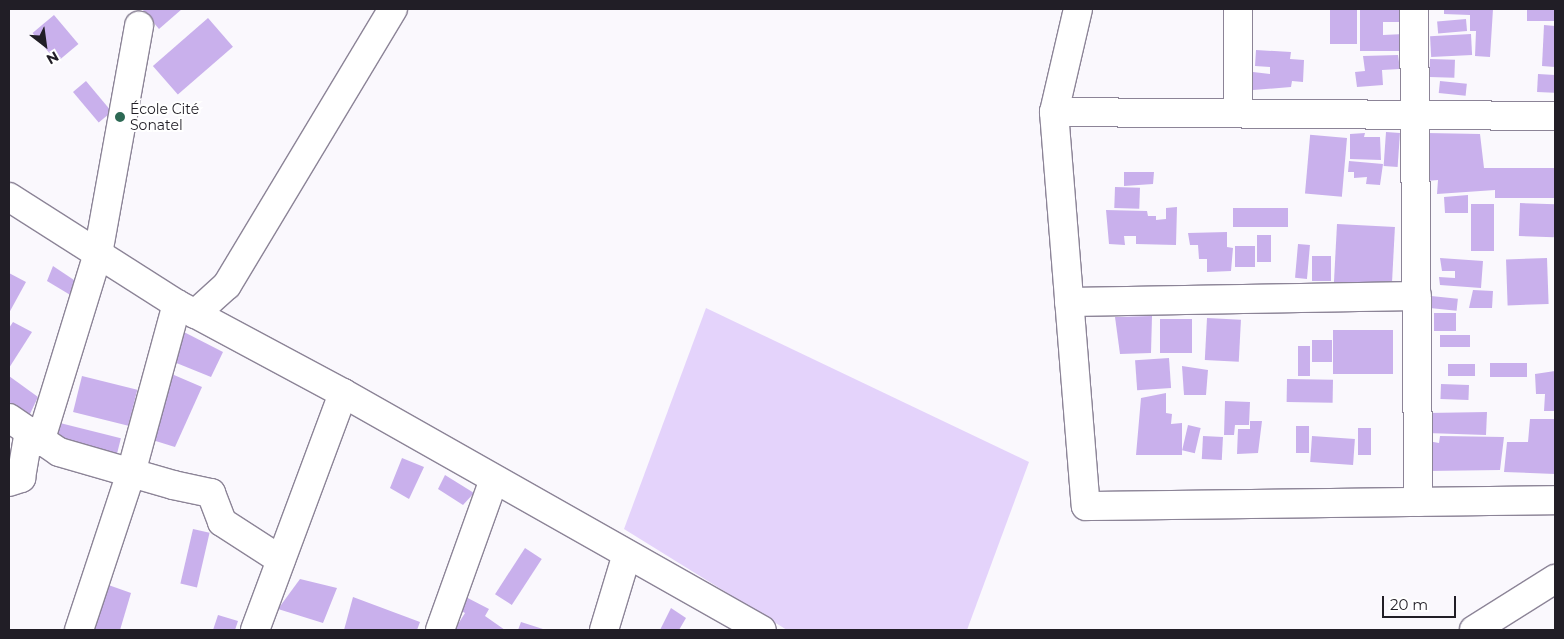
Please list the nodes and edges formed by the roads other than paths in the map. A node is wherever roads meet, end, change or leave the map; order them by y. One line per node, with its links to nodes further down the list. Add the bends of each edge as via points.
1 (393, 9): 14 (street, via 227,285)
2 (1078, 9): 6 (street)
3 (1238, 9): 7 (street)
4 (1414, 9): 8 (street)
5 (139, 26): 11 (street)
6 (1054, 112): 7 (street); 13 (street)
7 (1238, 113): 8 (street)
8 (1415, 115): 9 (street); 12 (street)
9 (1555, 116)
10 (9, 197): 11 (street)
11 (98, 254): 14 (street); 16 (street)
12 (1417, 296): 13 (street); 21 (street)
13 (1069, 302): 21 (street, via 1086,506)
14 (186, 309): 15 (street); 17 (street)
15 (343, 393): 18 (street); 23 (street)
16 (26, 431): 17 (street, via 59,452); 19 (street, via 21,478)
17 (130, 473): 23 (street, via 211,493 222,522); 25 (street)
18 (494, 479): 22 (street); 27 (street)
19 (9, 482)
20 (1555, 500): 21 (street)
21 (1418, 502)
22 (627, 554): 28 (street); 29 (street)
23 (280, 560): 26 (street)
24 (1555, 579): 30 (street)
25 (79, 630)
26 (255, 630)
27 (440, 630)
28 (604, 630)
29 (762, 630)
30 (1474, 630)

